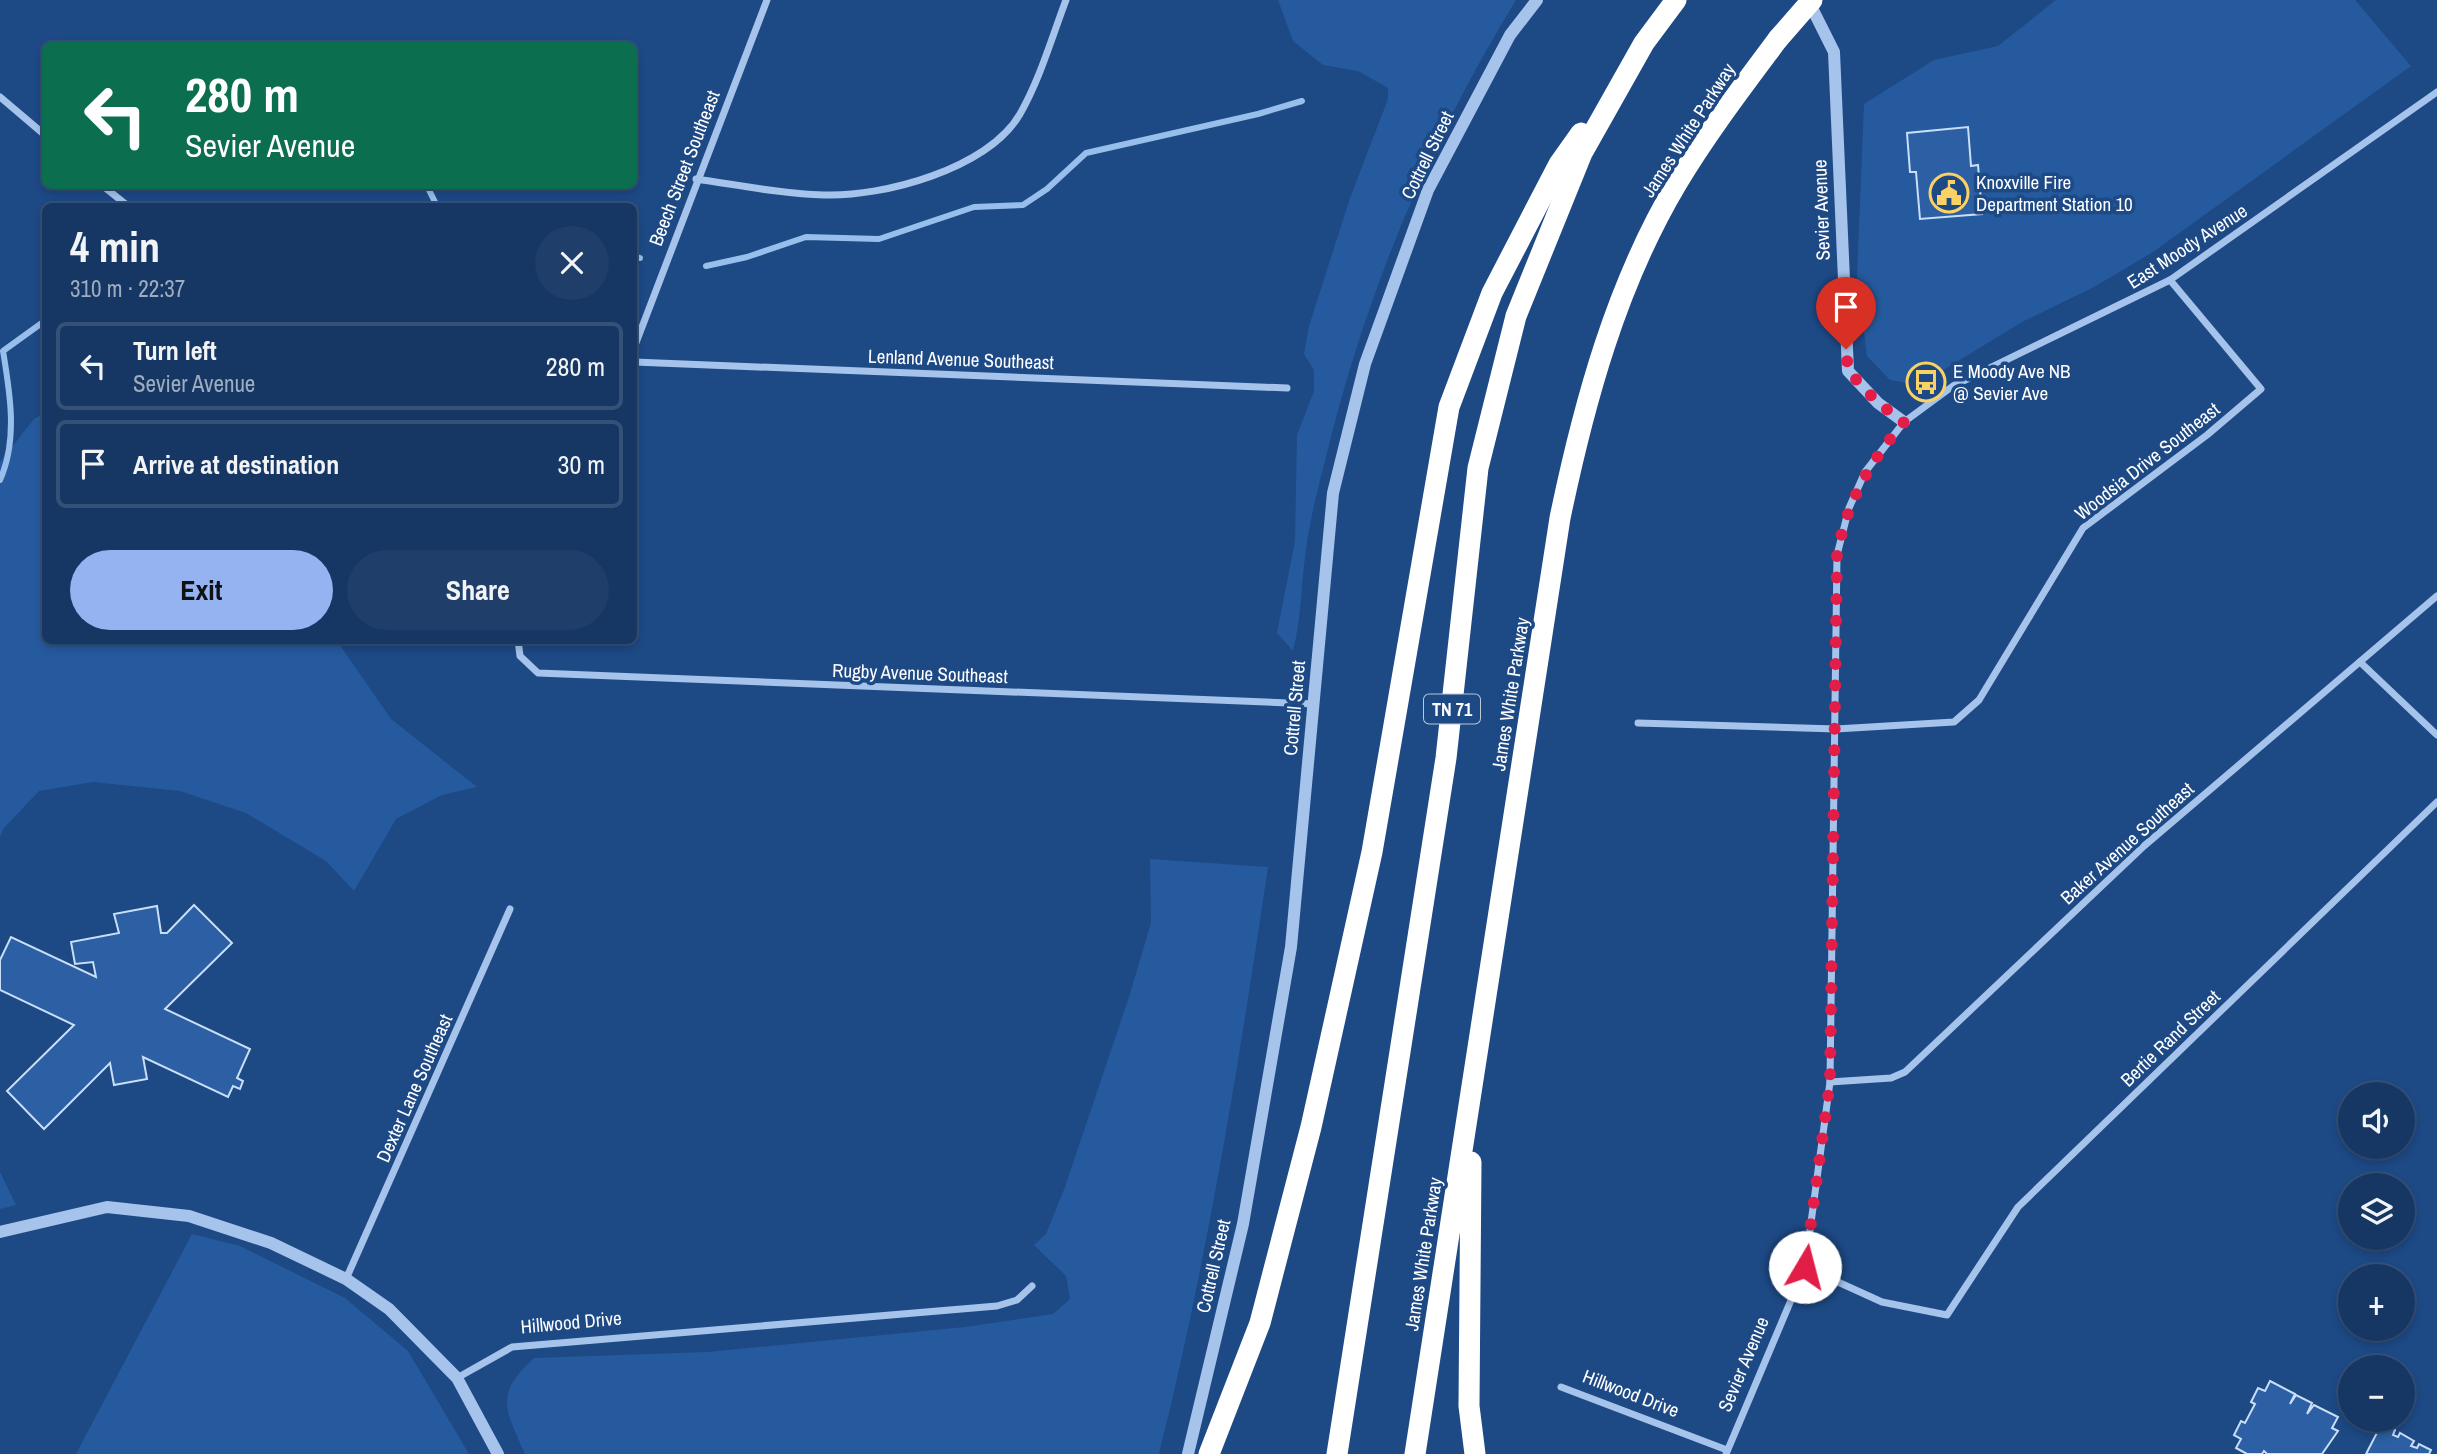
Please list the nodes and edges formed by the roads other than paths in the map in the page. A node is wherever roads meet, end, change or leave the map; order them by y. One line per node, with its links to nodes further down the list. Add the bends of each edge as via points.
1 (767, 0): 10 (street, Beech Street Southeast)
2 (1066, 0): 10 (street, via 1020,114 1004,135 976,156 898,186 858,194 822,195)
3 (1537, 0): 21 (street, Cottrell Street, via 1510,35 1428,190 1365,364 1333,493)
4 (1676, 0): 6 (highway, TN 71)
5 (1810, 0): 17 (street, Sevier Avenue, via 1834,52 1848,371); 28 (highway, James White Parkway, bridge, via 1677,182 1651,230 1598,361 1560,518)
6 (1644, 43): 38 (highway, via 1553,176 1492,293 1449,407 1372,852 1311,1127 1260,1323); 39 (highway, TN 71, via 1582,153 1516,316 1478,468 1446,758)
7 (2437, 92): 13 (street, East Moody Avenue)
8 (0, 97): 9 (street)
9 (42, 133)
10 (696, 179): 14 (street, Beech Street Southeast)
11 (107, 189): 12 (street)
12 (124, 203)
13 (2170, 280): 17 (street, East Moody Avenue, via 1953,386); 23 (street, Woodsia Drive Southeast, via 2261,389 2083,528 1969,711 1954,722)
14 (637, 340)
15 (637, 362): 16 (street, Lenland Avenue Southeast)
16 (1286, 388)
17 (1904, 422): 23 (street, Sevier Avenue, via 1865,472 1843,527 1837,555)
18 (2437, 596): 20 (street, Baker Avenue Southeast)
19 (518, 644): 21 (street, Rugby Avenue Southeast, via 520,656 538,673)
20 (2360, 662): 24 (street); 27 (street, Baker Avenue Southeast, via 2144,846 1905,1072 1891,1078)
21 (1314, 704): 37 (street, Cottrell Street, via 1291,947 1243,1224)
22 (1639, 723): 23 (street)
23 (1836, 729): 27 (street, Sevier Avenue)
24 (2437, 735)
25 (2437, 802): 30 (street, Bertie Rand Street, via 2018,1207 1947,1315 1882,1302)
26 (510, 909): 31 (street, Dexter Lane Southeast)
27 (1830, 1082): 30 (street, Sevier Avenue)
28 (1472, 1088): 40 (highway, James White Parkway); 41 (highway, via 1469,1406)
29 (0, 1232): 31 (street, via 107,1208 189,1216 271,1243)
30 (1805, 1267): 35 (street, Sevier Avenue)
31 (346, 1279): 33 (street, via 389,1309)
32 (1032, 1286): 33 (street, Hillwood Drive, via 1017,1300 997,1306 512,1347)
33 (457, 1378): 36 (street)
34 (1561, 1387): 35 (street, Hillwood Drive)
35 (1726, 1452)
36 (498, 1454)
37 (1188, 1454)
38 (1209, 1454)
39 (1337, 1454)
40 (1415, 1454)
41 (1475, 1454)

